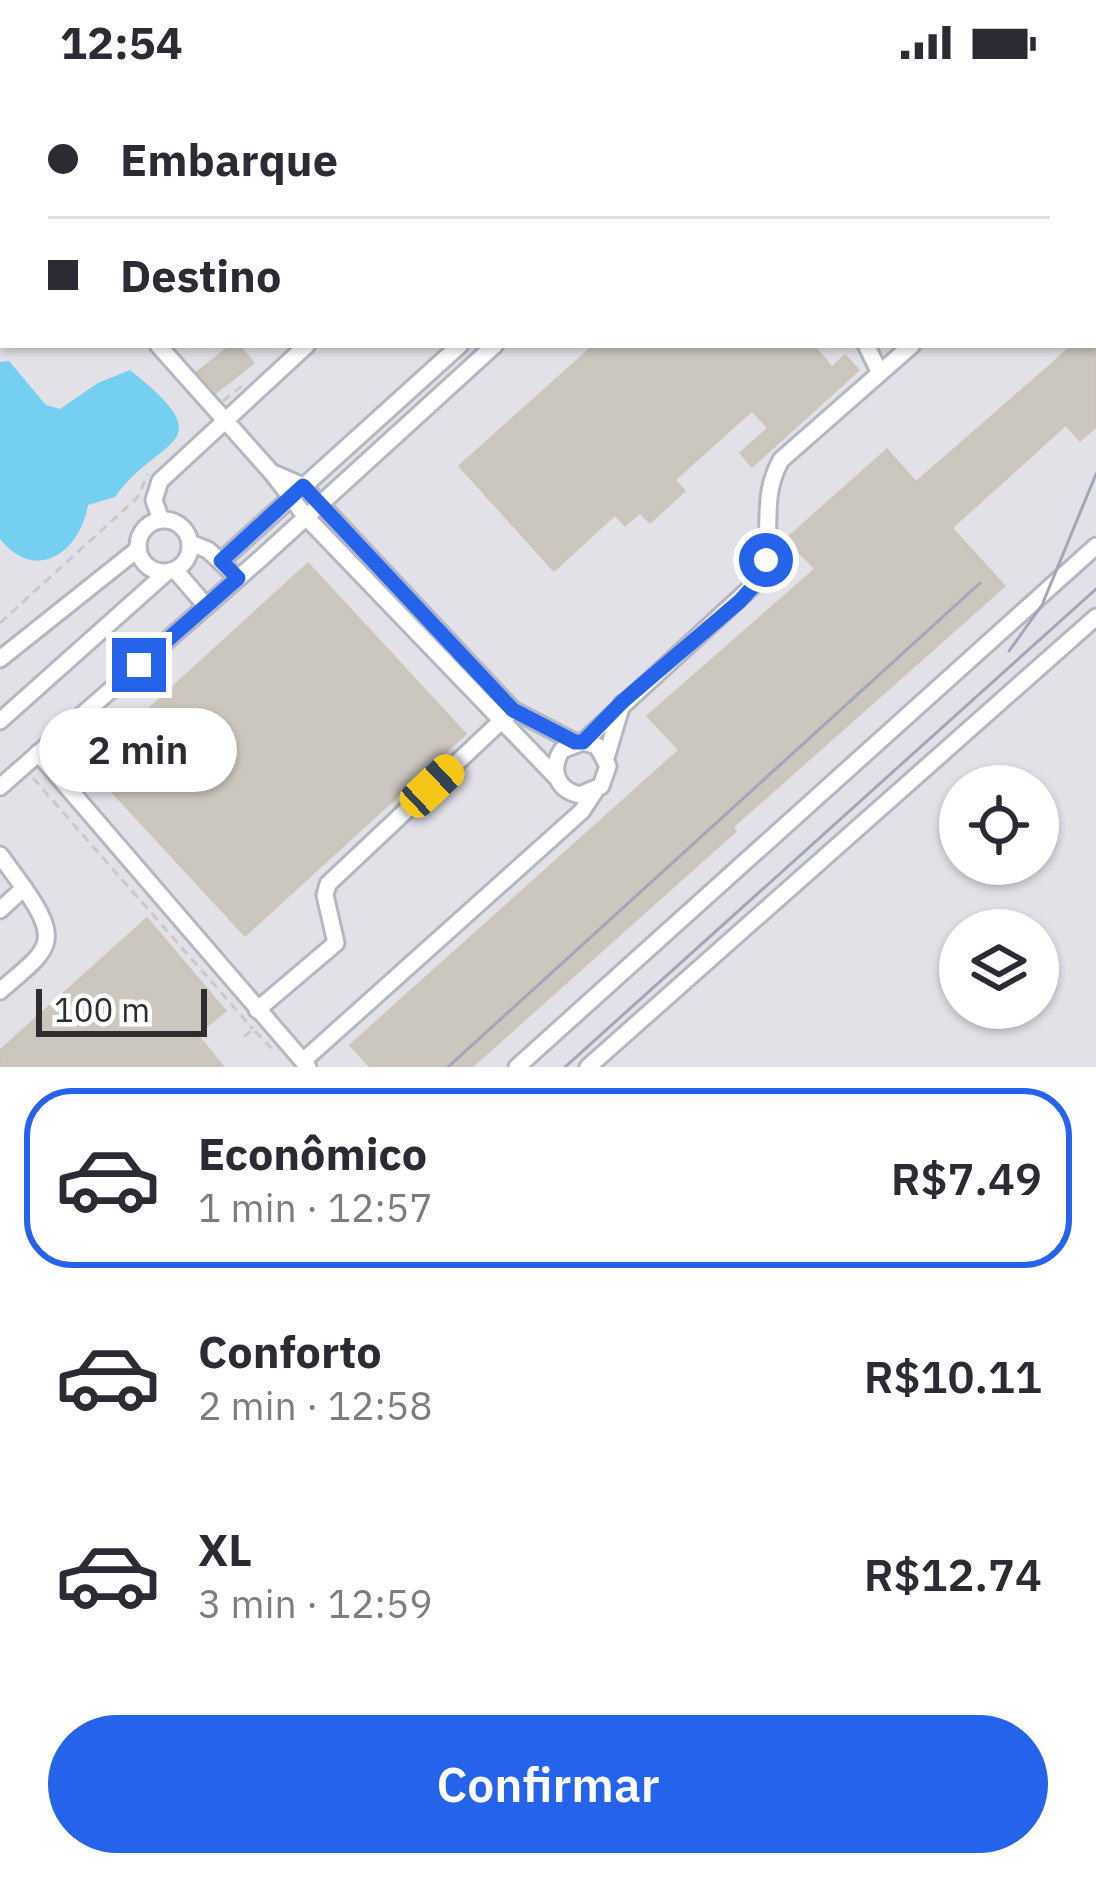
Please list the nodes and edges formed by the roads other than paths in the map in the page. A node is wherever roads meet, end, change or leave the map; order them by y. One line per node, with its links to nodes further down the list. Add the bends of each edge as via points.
1 (161, 348): 10 (street)
2 (305, 348): 10 (street)
3 (457, 348): 7 (street)
4 (492, 348): 9 (street)
5 (868, 348): 8 (street)
6 (909, 348): 8 (street)
7 (441, 362): 9 (street); 12 (street)
8 (880, 373): 28 (street, via 781,460 768,483 770,537 757,582)
9 (456, 380): 14 (street)
10 (224, 423): 11 (street); 16 (street, via 160,481 154,500)
11 (272, 473): 12 (street); 13 (street)
12 (303, 486): 13 (street); 14 (street)
13 (290, 499): 15 (street); 20 (street)
14 (321, 504): 15 (street); 24 (street)
15 (306, 518): 22 (street); 26 (street)
16 (161, 520): 17 (street, via 177,523); 19 (street, via 146,526)
17 (190, 543): 20 (street); 21 (street, via 187,559)
18 (1096, 546): 44 (street)
19 (138, 549): 21 (street, via 151,569); 27 (street)
20 (221, 561): 22 (street)
21 (171, 571): 23 (street); 30 (street)
22 (238, 578): 23 (street)
23 (206, 606): 32 (street)
24 (418, 608): 26 (street); 29 (street)
25 (1096, 617): 45 (street)
26 (404, 620): 29 (street)
27 (0, 659)
28 (623, 701): 31 (street); 33 (street)
29 (507, 715): 31 (street); 34 (street); 42 (street, via 328,884 336,943)
30 (0, 722)
31 (579, 742): 33 (street); 34 (street, via 558,756)
32 (38, 753): 35 (street); 42 (street)
33 (607, 758): 36 (street)
34 (561, 784): 36 (street, via 580,795); 37 (street)
35 (0, 787)
36 (595, 791): 37 (street)
37 (563, 826): 43 (street)
38 (0, 855): 39 (street)
39 (24, 887): 40 (street); 41 (street, via 48,932 40,956)
40 (0, 910)
41 (0, 991)
42 (257, 1010): 43 (street)
43 (305, 1064)
44 (517, 1067)
45 (588, 1067)

